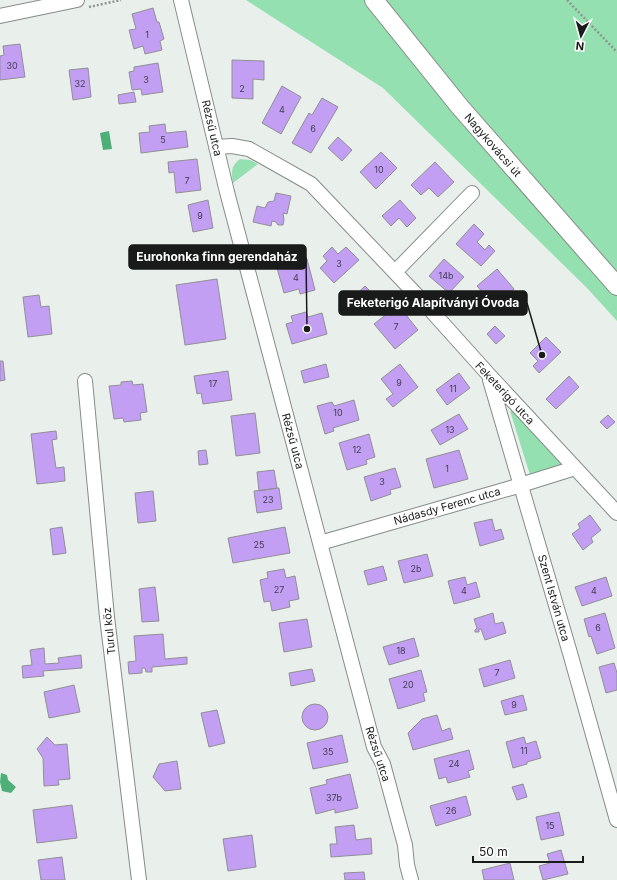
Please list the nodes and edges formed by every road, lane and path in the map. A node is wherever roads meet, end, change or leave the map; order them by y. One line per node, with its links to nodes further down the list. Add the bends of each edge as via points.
1 (121, 0): 5 (path, via 70,10)
2 (182, 0): 8 (street, Rézsű utca)
3 (374, 0): 11 (street, Nagykovácsi út, via 460,107)
4 (567, 0): 7 (path)
5 (73, 1): 6 (street)
6 (0, 16)
7 (617, 52)
8 (216, 147): 10 (street, Feketerigó utca, via 249,149 311,184); 17 (street, Rézsű utca)
9 (472, 193): 10 (street)
10 (394, 272): 12 (street, Feketerigó utca)
11 (617, 286)
12 (489, 375): 14 (street, Feketerigó utca); 15 (street, Szent István utca)
13 (85, 380): 19 (street, Turul köz, via 107,617)
14 (575, 468): 15 (street, Nádasdy Ferenc utca); 16 (street, Feketerigó utca)
15 (521, 484): 17 (street, Nádasdy Ferenc utca); 18 (street, Szent István utca)
16 (617, 513)
17 (320, 543): 20 (street, Rézsű utca, via 374,747 383,764 406,845)
18 (617, 820)
19 (139, 880)
20 (411, 880)

